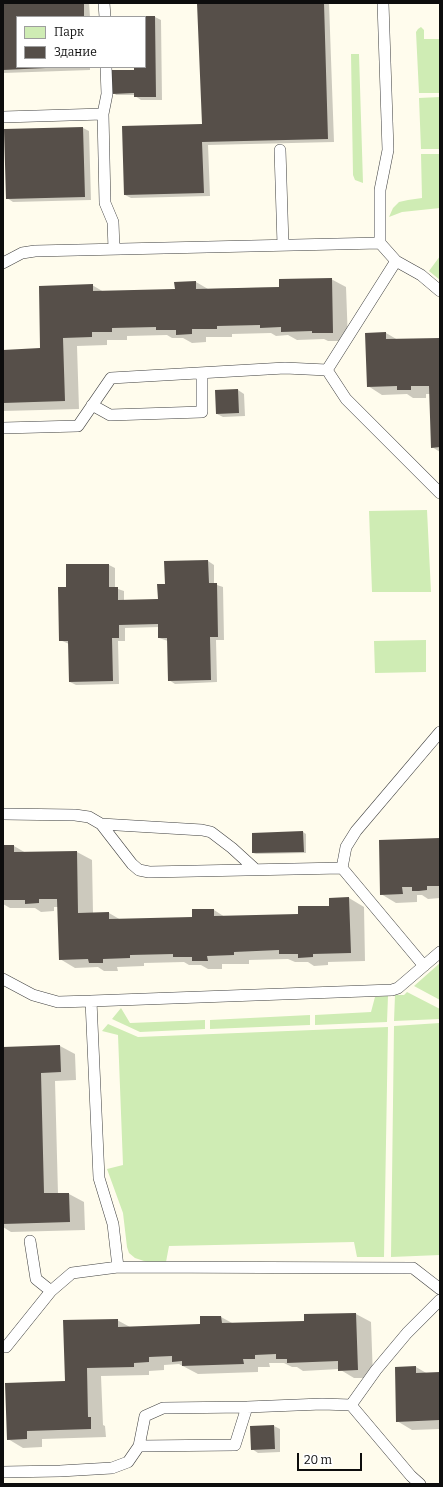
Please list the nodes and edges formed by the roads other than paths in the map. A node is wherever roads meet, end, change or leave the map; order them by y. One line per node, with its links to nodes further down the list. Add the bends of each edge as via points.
1 (104, 3): 3 (lane)
2 (383, 3): 8 (lane, via 388,150 380,190)
3 (105, 16)
4 (106, 68): 5 (lane, via 107,94)
5 (103, 114): 6 (lane); 10 (lane, via 105,203 113,222)
6 (3, 118)
7 (280, 150): 9 (lane)
8 (380, 243): 9 (lane); 11 (lane)
9 (284, 245): 10 (lane)
10 (114, 249): 12 (lane, via 35,251 22,253)
11 (396, 261): 13 (lane, via 422,275); 14 (lane)
12 (3, 263)
13 (440, 291)
14 (327, 370): 15 (lane, via 285,368); 18 (lane, via 346,398)
15 (202, 373): 16 (lane, via 111,378); 16 (lane, via 202,412 110,415)
16 (92, 405): 17 (lane, via 78,426)
17 (3, 428)
18 (440, 493)
19 (440, 732): 22 (lane, via 356,831 346,847)
20 (3, 814): 21 (lane, via 75,815 89,817)
21 (100, 824): 23 (lane, via 211,832); 23 (lane, via 139,870 149,872)
22 (342, 868): 23 (lane); 25 (lane)
23 (255, 869)
24 (440, 952): 25 (lane)
25 (424, 966): 27 (lane, via 392,990)
26 (3, 979): 27 (lane, via 32,996 58,1002)
27 (91, 1001): 29 (lane, via 99,1178 113,1224)
28 (30, 1241): 31 (lane, via 36,1279)
29 (118, 1268): 30 (lane, via 414,1268); 31 (lane, via 72,1273)
30 (440, 1289)
31 (51, 1290): 33 (lane, via 6,1347)
32 (440, 1300): 34 (lane, via 403,1338)
33 (3, 1347)
34 (351, 1405): 35 (lane); 38 (lane)
35 (247, 1407): 36 (lane, via 162,1408 145,1416); 36 (lane, via 235,1445)
36 (139, 1446): 37 (lane, via 128,1462 112,1468)
37 (3, 1472)
38 (420, 1484)

